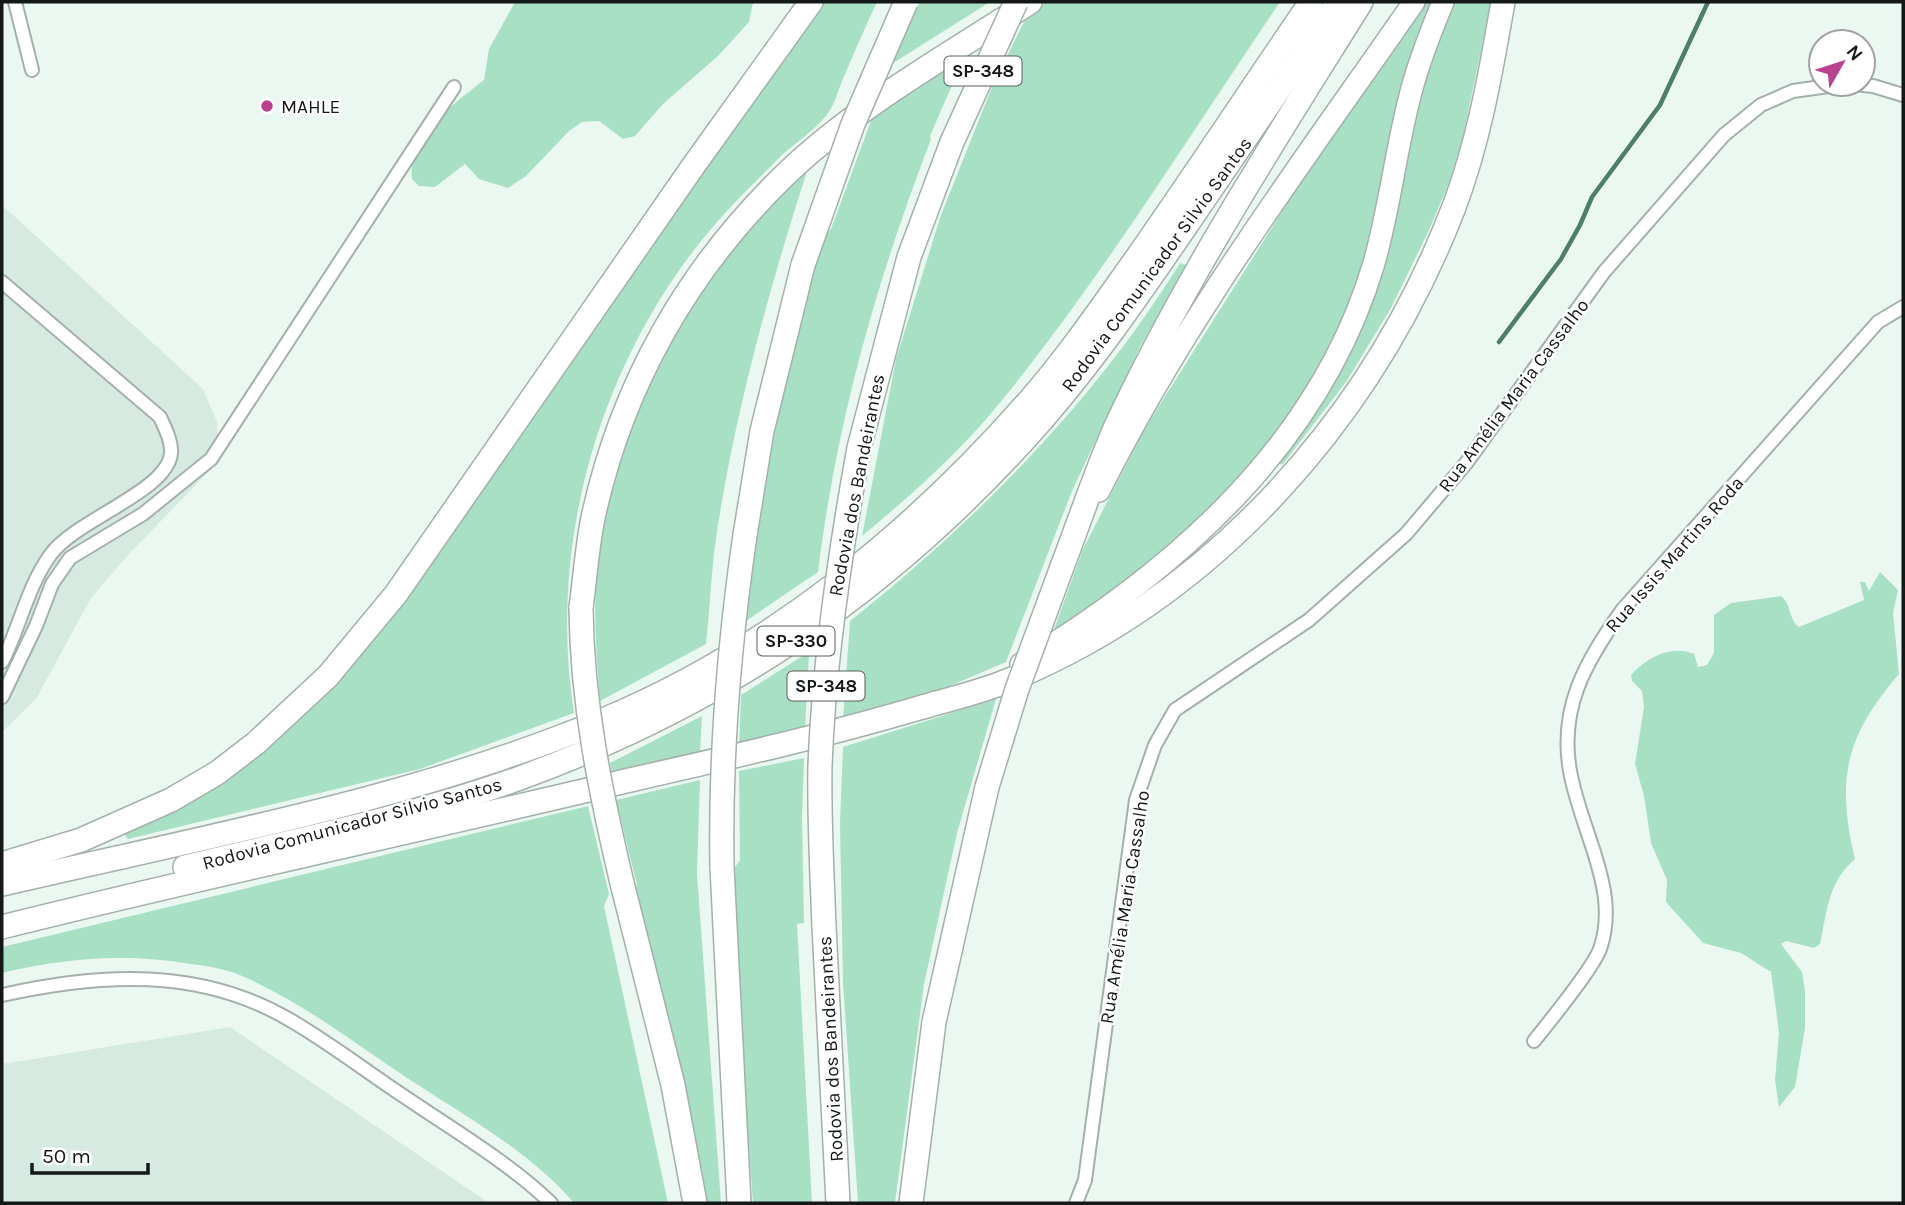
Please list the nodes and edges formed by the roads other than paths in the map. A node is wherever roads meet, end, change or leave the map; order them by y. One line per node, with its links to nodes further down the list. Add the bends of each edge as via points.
1 (15, 2): 14 (street)
2 (797, 2): 13 (street)
3 (811, 2): 13 (highway)
4 (906, 2): 33 (highway, bridge, via 853,124 803,265 762,431 733,618 724,730 722,867)
5 (1016, 2): 34 (highway, Rodovia dos Bandeirantes / SP-348, bridge, via 952,142 909,257 859,447 834,601 820,765)
6 (1030, 2): 32 (highway, bridge, via 843,127 806,157 761,200 699,273 644,364 622,416 592,520 581,608 586,702 605,814 673,1085)
7 (1311, 2): 26 (highway, Rodovia Comunicador Silvio Santos / SP-330, via 1160,225 1031,399 930,505 790,618 647,699 509,756 349,802)
8 (1338, 2): 27 (highway, Rodovia Comunicador Silvio Santos / SP-330, via 1139,295 1060,398 1001,464 909,552 806,634 751,669 639,728 461,798)
9 (1360, 2): 21 (highway, via 1214,239 1151,355 1086,498)
10 (1413, 2): 21 (highway, via 1231,264 1170,361 1135,420)
11 (1443, 2): 24 (highway, via 1411,93 1388,210 1363,298 1297,422 1226,508 1109,608 1014,668)
12 (1503, 2): 24 (highway, via 1471,155 1454,208 1415,292 1341,416 1289,481 1202,563 1126,617 1010,679)
13 (781, 47): 25 (highway, via 396,594 328,676 256,743 171,800 81,840)
14 (32, 70)
15 (454, 87): 23 (street, via 211,459 143,514 70,558 52,584)
16 (1877, 87): 18 (street)
17 (1807, 89): 36 (street, Rua Amélia Maria Cassalho, via 1761,104 1724,135 1604,272 1467,463 1406,534 1309,620 1175,710 1155,745 1136,800 1085,1180)
18 (1903, 95)
19 (2, 282): 22 (street, via 160,418 171,454 153,484 68,534 51,554 35,579)
20 (1903, 307): 30 (street, Rua Issis Martins Roda, via 1878,322 1623,609 1592,653 1573,695 1568,734 1570,775 1606,890 1606,919 1601,949)
21 (1063, 565): 35 (highway, bridge, via 987,787 934,1022)
22 (2, 662)
23 (2, 697)
24 (926, 706): 28 (highway, via 803,741)
25 (2, 864)
26 (2, 884)
27 (2, 911)
28 (2, 927)
29 (2, 995): 31 (street, via 67,982 134,978 204,985 232,993 291,1020 506,1166)
30 (1534, 1041)
31 (551, 1203)
32 (695, 1203)
33 (739, 1203)
34 (838, 1203)
35 (911, 1203)
36 (1076, 1203)

